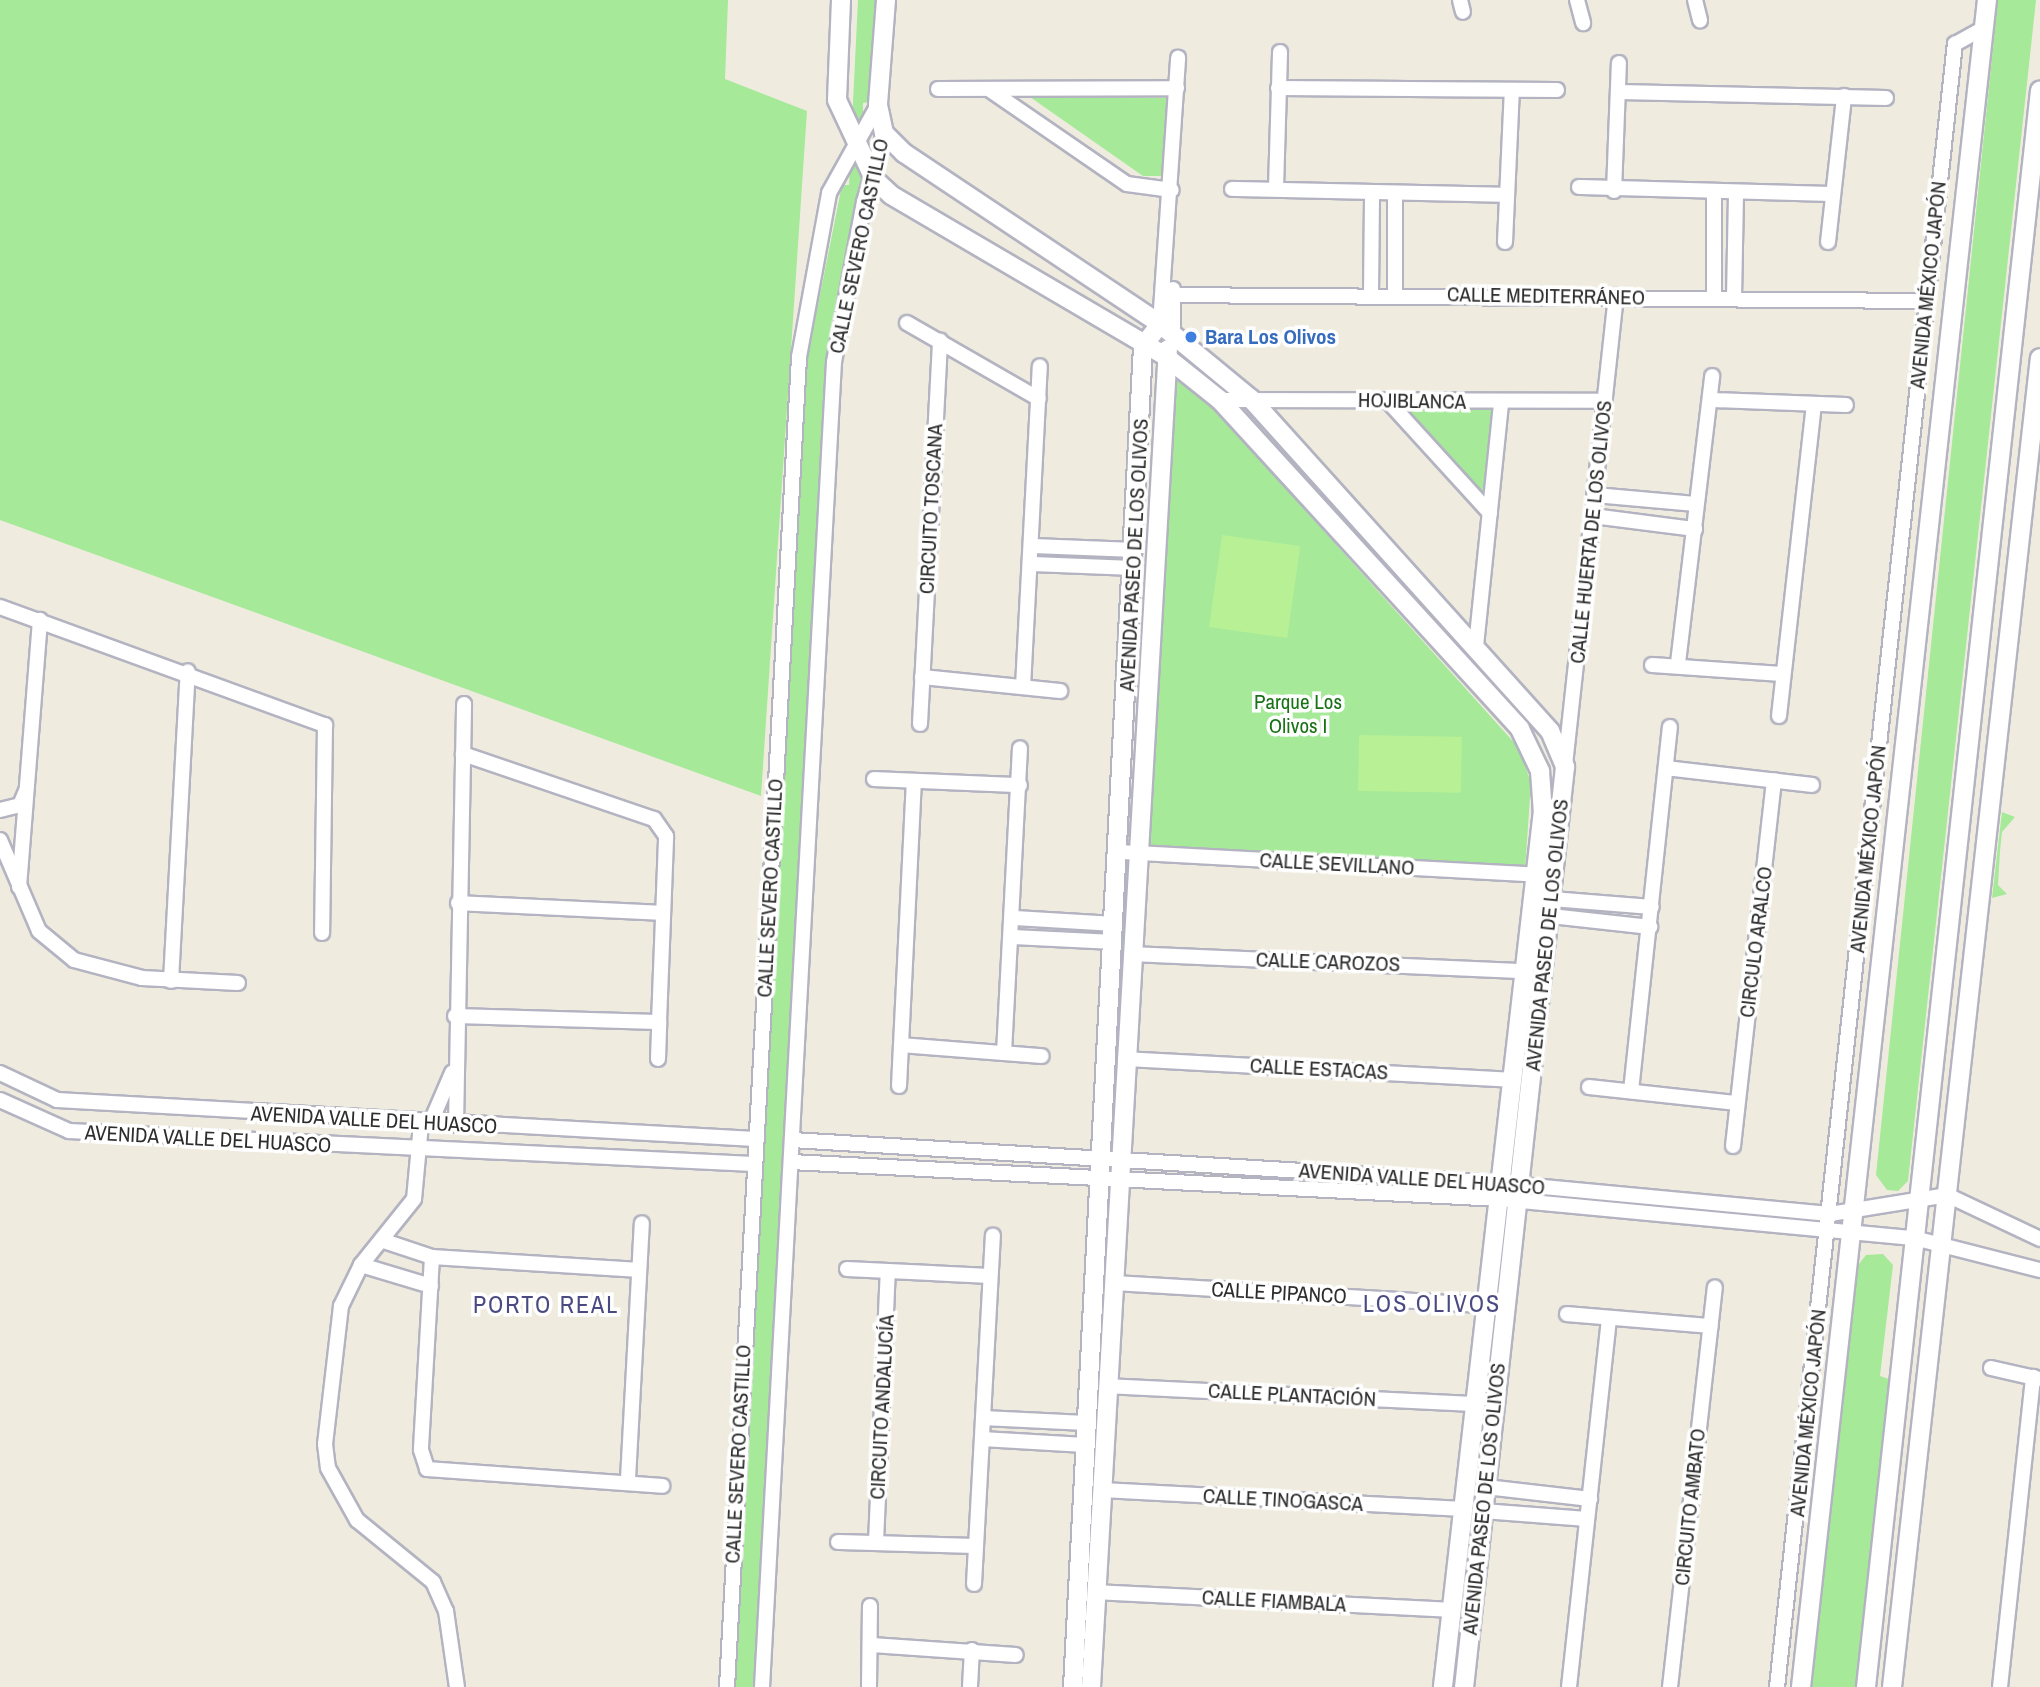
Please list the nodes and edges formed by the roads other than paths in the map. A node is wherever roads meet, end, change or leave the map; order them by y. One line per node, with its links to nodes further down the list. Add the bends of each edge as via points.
1 (841, 0): 24 (street, AVENIDA PASEO DE LOS OLIVOS, via 837,100)
2 (886, 0): 22 (street, CALLE SEVERO CASTILLO)
3 (1577, 0): 7 (street)
4 (1695, 0): 6 (street)
5 (1987, 0): 8 (street, AVENIDA MÉXICO JAPÓN)
6 (1700, 20)
7 (1583, 23)
8 (1984, 28): 45 (street, AVENIDA MÉXICO JAPÓN, via 1955,44); 151 (street, AVENIDA MÉXICO JAPÓN)
9 (1280, 52): 13 (street)
10 (1178, 58): 12 (street)
11 (1619, 63): 19 (street)
12 (1177, 88): 15 (street); 29 (street)
13 (1278, 88): 16 (street); 27 (street)
14 (938, 89): 15 (street)
15 (990, 90): 29 (street, via 1127,184)
16 (1512, 90): 17 (street); 35 (street)
17 (1557, 90)
18 (2040, 90): 79 (street)
19 (1620, 92): 20 (street); 30 (street)
20 (1844, 96): 21 (street); 34 (street)
21 (1886, 98)
22 (878, 105): 23 (street, CALLE SEVERO CASTILLO); 24 (street, CALLE SEVERO CASTILLO)
23 (884, 133): 25 (street, CALLE SEVERO CASTILLO); 47 (street, AVENIDA PASEO DE LOS OLIVOS, via 904,153)
24 (853, 145): 25 (street, AVENIDA PASEO DE LOS OLIVOS); 138 (street, CALLE SEVERO CASTILLO, via 829,193 799,357)
25 (874, 179): 49 (street, AVENIDA PASEO DE LOS OLIVOS, via 891,195); 139 (street, CALLE SEVERO CASTILLO, via 834,362)
26 (1579, 187): 30 (street)
27 (1276, 188): 28 (street); 31 (street)
28 (1232, 189)
29 (1172, 190): 40 (street, via 1167,260)
30 (1614, 191): 33 (street)
31 (1372, 193): 32 (street); 39 (street)
32 (1395, 193): 35 (street); 41 (street)
33 (1714, 193): 36 (street); 43 (street)
34 (1833, 194): 36 (street); 38 (street)
35 (1507, 195): 37 (street)
36 (1736, 195): 44 (street)
37 (1505, 242)
38 (1828, 242)
39 (1371, 294): 40 (street, CALLE MEDITERRÁNEO); 41 (street, CALLE MEDITERRÁNEO)
40 (1170, 295): 47 (street)
41 (1395, 295): 42 (street, CALLE MEDITERRÁNEO)
42 (1616, 296): 43 (street, CALLE MEDITERRÁNEO); 59 (street, CALLE HUERTA DE LOS OLIVOS)
43 (1714, 297): 44 (street, CALLE MEDITERRÁNEO)
44 (1734, 298): 45 (street, CALLE MEDITERRÁNEO)
45 (1926, 301): 152 (street, AVENIDA MÉXICO JAPÓN)
46 (907, 323): 48 (street)
47 (1166, 329): 49 (street); 50 (street, AVENIDA PASEO DE LOS OLIVOS); 55 (street, AVENIDA PASEO DE LOS OLIVOS)
48 (940, 341): 54 (street); 80 (street, CIRCUITO TOSCANA)
49 (1143, 346): 50 (street, AVENIDA PASEO DE LOS OLIVOS); 70 (street, AVENIDA PASEO DE LOS OLIVOS)
50 (1165, 356): 56 (street, AVENIDA PASEO DE LOS OLIVOS); 101 (street, AVENIDA PASEO DE LOS OLIVOS)
51 (2040, 358): 63 (street)
52 (1040, 366): 54 (street)
53 (1712, 376): 58 (street)
54 (1039, 399): 69 (street)
55 (1251, 399): 56 (street, HOJIBLANCA); 57 (street, HOJIBLANCA); 74 (street, AVENIDA PASEO DE LOS OLIVOS)
56 (1220, 400): 102 (street, AVENIDA PASEO DE LOS OLIVOS, via 1520,729 1540,771)
57 (1387, 400): 60 (street, HOJIBLANCA); 66 (street)
58 (1713, 400): 62 (street); 65 (street)
59 (1605, 401): 60 (street, HOJIBLANCA); 64 (street, CALLE HUERTA DE LOS OLIVOS)
60 (1501, 402): 66 (street)
61 (1846, 405): 62 (street)
62 (1814, 406): 78 (street)
63 (2035, 436): 81 (street)
64 (1595, 495): 65 (street); 67 (street, CALLE HUERTA DE LOS OLIVOS)
65 (1696, 504): 68 (street)
66 (1490, 513): 74 (street)
67 (1593, 516): 68 (street); 90 (street, CALLE HUERTA DE LOS OLIVOS)
68 (1695, 529): 75 (street)
69 (1033, 546): 70 (street); 71 (street)
70 (1134, 559): 71 (street); 100 (street, AVENIDA PASEO DE LOS OLIVOS)
71 (1032, 564): 82 (street)
72 (0, 607): 73 (street)
73 (40, 620): 77 (street); 95 (street)
74 (1476, 646): 90 (street, AVENIDA PASEO DE LOS OLIVOS, via 1550,731)
75 (1678, 663): 76 (street); 78 (street)
76 (1653, 665)
77 (188, 671): 112 (street, via 325,725); 119 (street)
78 (1782, 674): 85 (street)
79 (1977, 676): 81 (street); 114 (street)
80 (922, 677): 82 (street); 86 (street, CIRCUITO TOSCANA)
81 (2004, 679): 116 (street)
82 (1023, 687): 83 (street)
83 (1060, 691)
84 (464, 704): 89 (street)
85 (1779, 716)
86 (920, 724)
87 (1670, 727): 91 (street)
88 (1020, 748): 96 (street)
89 (463, 754): 105 (street); 108 (street, via 654,819 666,836)
90 (1565, 767): 103 (street, AVENIDA PASEO DE LOS OLIVOS)
91 (1666, 768): 93 (street); 107 (street)
92 (874, 779): 94 (street)
93 (1774, 780): 97 (street); 135 (street, CIRCULO ARALCO)
94 (914, 781): 96 (street); 123 (street)
95 (29, 783): 98 (street, via 20,804); 104 (street)
96 (1020, 785): 109 (street)
97 (1812, 785)
98 (0, 810)
99 (0, 840): 104 (street)
100 (1120, 852): 101 (street, CALLE SEVILLANO); 110 (street, AVENIDA PASEO DE LOS OLIVOS)
101 (1138, 853): 102 (street, CALLE SEVILLANO); 117 (street, AVENIDA PASEO DE LOS OLIVOS)
102 (1535, 875): 103 (street, CALLE SEVILLANO); 118 (street, AVENIDA PASEO DE LOS OLIVOS)
103 (1555, 875): 106 (street, AVENIDA PASEO DE LOS OLIVOS)
104 (18, 892): 119 (street, via 39,931 74,960 113,974)
105 (458, 903): 108 (street); 121 (street)
106 (1551, 907): 107 (street); 111 (street); 148 (street, AVENIDA PASEO DE LOS OLIVOS)
107 (1652, 907): 111 (street)
108 (663, 913): 122 (street)
109 (1015, 918): 110 (street); 113 (street)
110 (1115, 924): 115 (street, AVENIDA PASEO DE LOS OLIVOS)
111 (1650, 927): 133 (street)
112 (322, 933)
113 (1013, 937): 115 (street); 124 (street)
114 (1948, 939): 116 (street); 150 (street)
115 (1114, 942): 142 (street, AVENIDA PASEO DE LOS OLIVOS)
116 (1975, 942): 149 (street)
117 (1132, 954): 118 (street, CALLE CAROZOS); 127 (street, AVENIDA PASEO DE LOS OLIVOS)
118 (1524, 971): 130 (street, AVENIDA PASEO DE LOS OLIVOS)
119 (171, 981): 120 (street)
120 (238, 983)
121 (455, 1016): 122 (street); 128 (street)
122 (659, 1022): 126 (street)
123 (901, 1045): 124 (street); 131 (street)
124 (1004, 1053): 125 (street)
125 (1042, 1056)
126 (658, 1059)
127 (1125, 1059): 130 (street, CALLE ESTACAS); 143 (street, AVENIDA PASEO DE LOS OLIVOS)
128 (454, 1068): 136 (street); 137 (street)
129 (0, 1073): 136 (street, AVENIDA VALLE DEL HUASCO, via 57,1100)
130 (1512, 1080): 148 (street, AVENIDA PASEO DE LOS OLIVOS)
131 (899, 1086)
132 (1589, 1087): 133 (street)
133 (1631, 1091): 135 (street)
134 (0, 1100): 141 (street, AVENIDA VALLE DEL HUASCO, via 69,1131)
135 (1737, 1103): 140 (street, CIRCULO ARALCO)
136 (425, 1124): 137 (street, AVENIDA VALLE DEL HUASCO); 141 (street)
137 (456, 1125): 138 (street, AVENIDA VALLE DEL HUASCO)
138 (755, 1139): 145 (street, CALLE SEVERO CASTILLO)
139 (792, 1140): 142 (street, AVENIDA VALLE DEL HUASCO); 144 (street, CALLE SEVERO CASTILLO)
140 (1733, 1146)
141 (422, 1151): 145 (street, AVENIDA VALLE DEL HUASCO); 159 (street, via 414,1199)
142 (1100, 1160): 143 (street, AVENIDA VALLE DEL HUASCO); 146 (street, AVENIDA PASEO DE LOS OLIVOS)
143 (1119, 1161): 147 (street, AVENIDA PASEO DE LOS OLIVOS); 148 (street, AVENIDA VALLE DEL HUASCO)
144 (791, 1162): 146 (street, AVENIDA VALLE DEL HUASCO); 203 (street, CALLE SEVERO CASTILLO)
145 (753, 1164): 202 (street, CALLE SEVERO CASTILLO)
146 (1099, 1181): 147 (street, AVENIDA VALLE DEL HUASCO); 180 (street, AVENIDA PASEO DE LOS OLIVOS)
147 (1118, 1182): 148 (street, AVENIDA VALLE DEL HUASCO); 168 (street, AVENIDA PASEO DE LOS OLIVOS)
148 (1509, 1192): 152 (street, AVENIDA VALLE DEL HUASCO); 154 (street, AVENIDA VALLE DEL HUASCO); 171 (street, AVENIDA PASEO DE LOS OLIVOS); 185 (street, AVENIDA PASEO DE LOS OLIVOS)
149 (1947, 1195): 150 (street, AVENIDA VALLE DEL HUASCO); 158 (street); 160 (street)
150 (1919, 1198): 151 (street, AVENIDA VALLE DEL HUASCO); 157 (street)
151 (1852, 1210): 152 (street, AVENIDA VALLE DEL HUASCO); 155 (street, AVENIDA MÉXICO JAPÓN)
152 (1830, 1214): 154 (street, AVENIDA MÉXICO JAPÓN)
153 (642, 1223): 164 (street)
154 (1828, 1230): 155 (street, AVENIDA VALLE DEL HUASCO); 212 (street, AVENIDA MÉXICO JAPÓN)
155 (1849, 1234): 157 (street, AVENIDA VALLE DEL HUASCO); 213 (street, AVENIDA MÉXICO JAPÓN)
156 (993, 1236): 167 (street)
157 (1914, 1238): 160 (street, AVENIDA VALLE DEL HUASCO); 214 (street)
158 (2040, 1240)
159 (384, 1241): 161 (street); 162 (street)
160 (1942, 1243): 165 (street, AVENIDA VALLE DEL HUASCO); 215 (street)
161 (432, 1257): 164 (street); 169 (street)
162 (361, 1265): 169 (street); 201 (street, via 341,1306 325,1444 328,1468 357,1520 433,1582 446,1611)
163 (848, 1269): 166 (street)
164 (636, 1270): 183 (street)
165 (2040, 1270)
166 (888, 1271): 167 (street); 192 (street, CIRCUITO ANDALUCÍA)
167 (990, 1276): 179 (street)
168 (1113, 1283): 171 (street, CALLE PIPANCO); 177 (street, AVENIDA PASEO DE LOS OLIVOS)
169 (431, 1286): 183 (street, via 421,1450 427,1469)
170 (1715, 1288): 174 (street, CIRCUITO AMBATO)
171 (1487, 1305): 178 (street, AVENIDA PASEO DE LOS OLIVOS)
172 (1567, 1314): 173 (street)
173 (1609, 1318): 174 (street); 187 (street)
174 (1710, 1326): 211 (street, CIRCUITO AMBATO)
175 (1992, 1368): 176 (street)
176 (2036, 1378): 216 (street)
177 (1107, 1387): 178 (street, CALLE PLANTACIÓN); 186 (street, AVENIDA PASEO DE LOS OLIVOS)
178 (1477, 1404): 188 (street, AVENIDA PASEO DE LOS OLIVOS)
179 (983, 1418): 180 (street); 181 (street)
180 (1086, 1423): 182 (street, AVENIDA PASEO DE LOS OLIVOS)
181 (982, 1438): 182 (street); 193 (street)
182 (1085, 1445): 206 (street, AVENIDA PASEO DE LOS OLIVOS)
183 (628, 1479): 184 (street)
184 (662, 1486)
185 (1486, 1487): 187 (street); 189 (street, AVENIDA PASEO DE LOS OLIVOS)
186 (1101, 1490): 188 (street, CALLE TINOGASCA); 195 (street, AVENIDA PASEO DE LOS OLIVOS)
187 (1590, 1499): 190 (street)
188 (1464, 1509): 197 (street, AVENIDA PASEO DE LOS OLIVOS)
189 (1483, 1511): 190 (street); 209 (street, AVENIDA PASEO DE LOS OLIVOS)
190 (1587, 1519): 210 (street)
191 (838, 1542): 192 (street)
192 (876, 1542): 193 (street)
193 (976, 1546): 194 (street)
194 (974, 1584)
195 (1096, 1592): 197 (street, CALLE FIAMBALA); 207 (street, AVENIDA PASEO DE LOS OLIVOS)
196 (870, 1606): 198 (street)
197 (1452, 1610): 208 (street, AVENIDA PASEO DE LOS OLIVOS)
198 (872, 1645): 199 (street); 204 (street)
199 (972, 1650): 200 (street); 205 (street)
200 (1016, 1655)
201 (457, 1687)
202 (727, 1687)
203 (762, 1687)
204 (869, 1687)
205 (970, 1687)
206 (1073, 1687)
207 (1091, 1687)
208 (1443, 1687)
209 (1464, 1687)
210 (1569, 1687)
211 (1670, 1687)
212 (1777, 1687)
213 (1801, 1687)
214 (1866, 1687)
215 (1892, 1687)
216 (2000, 1687)

